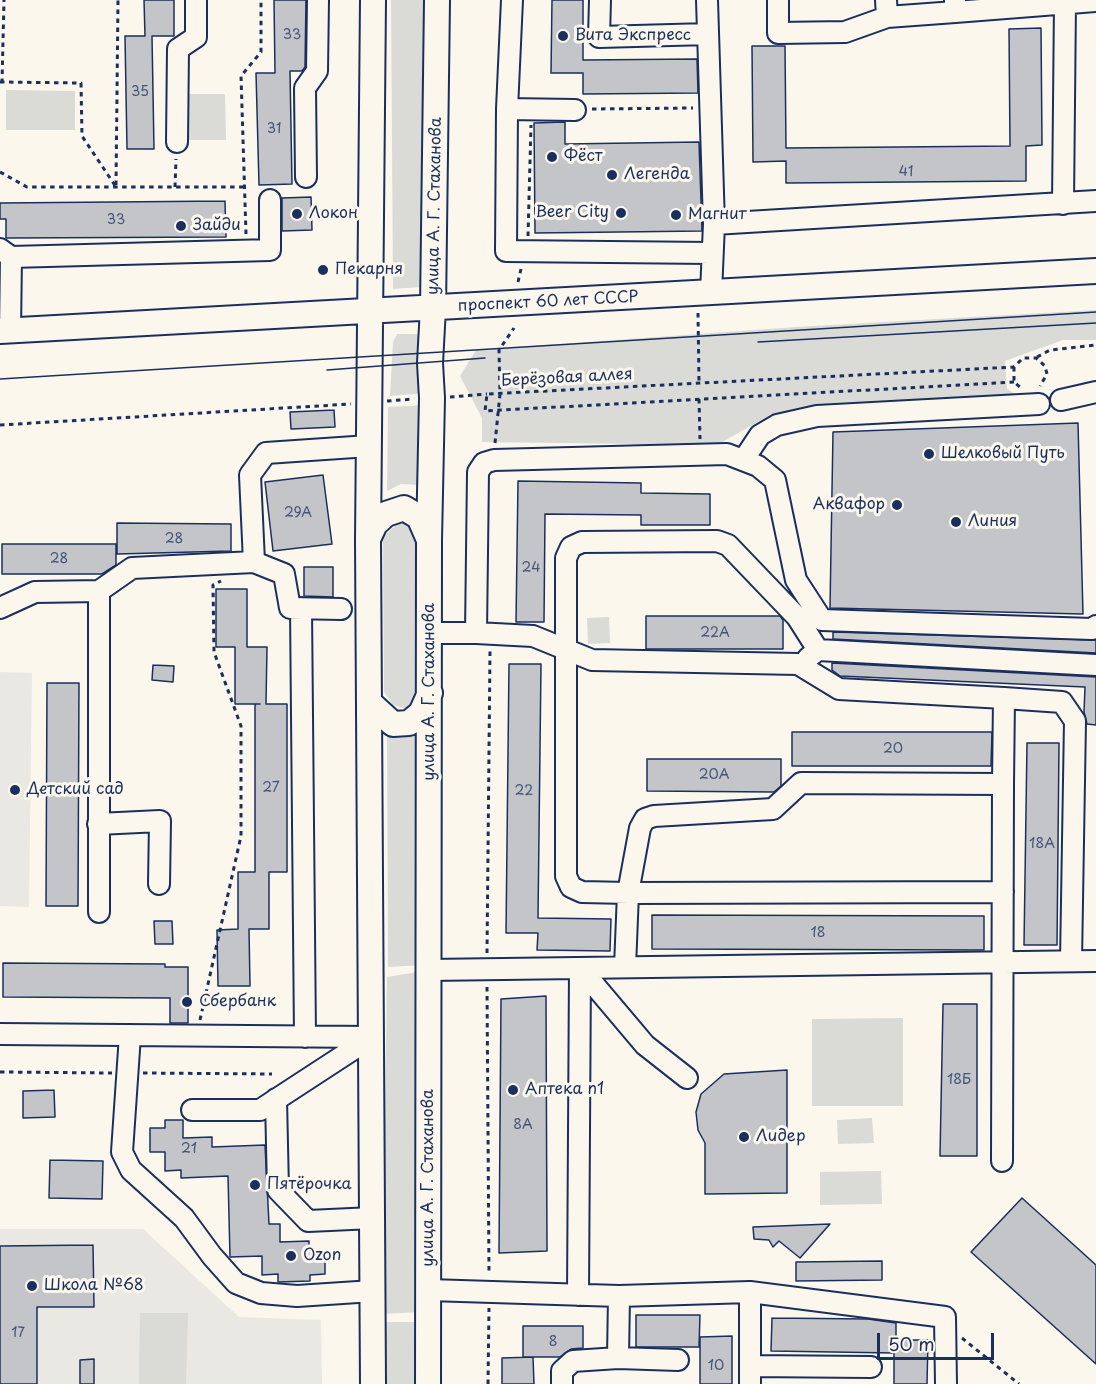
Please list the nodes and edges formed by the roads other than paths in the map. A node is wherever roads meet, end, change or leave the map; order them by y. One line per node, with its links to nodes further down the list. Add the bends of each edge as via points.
1 (196, 0): 16 (lane, via 196,37 178,49)
2 (318, 0): 17 (lane, via 317,71 305,88)
3 (373, 0): 27 (main road)
4 (437, 0): 26 (main road, улица А. Г. Стаханова)
5 (512, 0): 14 (lane)
6 (600, 0): 13 (lane, via 599,37)
7 (707, 0): 13 (lane)
8 (778, 0): 12 (lane, via 778,33 845,32)
9 (1096, 1): 10 (lane)
10 (1065, 2): 11 (lane); 20 (lane)
11 (955, 6): 12 (lane)
12 (887, 9)
13 (708, 34): 21 (lane)
14 (507, 109): 15 (lane); 23 (lane, via 506,251)
15 (575, 110)
16 (177, 142)
17 (306, 177)
18 (270, 200): 22 (lane, via 270,250)
19 (1096, 201): 20 (lane)
20 (1063, 204): 21 (lane)
21 (714, 224): 23 (lane)
22 (5, 253): 28 (lane)
23 (711, 253): 25 (lane)
24 (1096, 271): 25 (main road, проспект 60 лет СССР)
25 (705, 303): 26 (main road, проспект 60 лет СССР)
26 (433, 308): 27 (main road, проспект 60 лет СССР); 35 (main road, улица А. Г. Стаханова)
27 (370, 312): 28 (main road, проспект 60 лет СССР); 32 (main road)
28 (5, 331)
29 (1096, 392): 31 (lane)
30 (1037, 397): 33 (lane, via 817,416 777,425 760,435)
31 (1061, 400)
32 (369, 446): 34 (main road); 36 (lane, via 266,453 250,475)
33 (744, 459): 41 (lane, via 775,480 796,580 822,620 1092,629); 43 (lane, via 728,454 494,459 484,463 478,472)
34 (368, 540): 35 (main road, via 375,524 386,514 404,508 419,517); 50 (main road)
35 (429, 540): 42 (main road, улица А. Г. Стаханова)
36 (254, 562): 37 (lane, via 132,568); 39 (lane, via 284,574 290,608)
37 (99, 591): 38 (lane, via 35,592); 52 (lane)
38 (0, 608)
39 (301, 608): 40 (lane); 66 (lane)
40 (341, 609)
41 (1096, 626)
42 (430, 633): 43 (lane); 48 (main road, улица А. Г. Стаханова)
43 (483, 633): 44 (lane, via 533,636)
44 (567, 650): 45 (lane, via 566,558 571,547 582,542 717,541 735,550 797,617); 46 (lane, via 604,661); 55 (lane, via 567,882 576,891)
45 (818, 650): 46 (lane); 47 (lane)
46 (798, 664): 49 (lane, via 839,688)
47 (1096, 665)
48 (430, 693): 50 (main road, via 421,713 409,723 393,724); 62 (main road, улица А. Г. Стаханова)
49 (1004, 698): 51 (lane); 57 (lane, via 1062,702 1075,721)
50 (369, 702): 65 (main road)
51 (1003, 784): 54 (lane); 55 (lane, via 801,783 773,809 649,817 640,828)
52 (99, 824): 53 (lane, via 160,821); 56 (lane)
53 (159, 884)
54 (1003, 892): 55 (lane); 59 (lane)
55 (628, 893): 60 (lane)
56 (99, 912)
57 (1071, 961): 58 (lane); 59 (lane)
58 (1096, 961)
59 (1003, 962): 60 (lane); 70 (lane)
60 (626, 967): 61 (lane)
61 (580, 968): 62 (lane); 67 (lane, via 645,1045); 75 (lane)
62 (429, 970): 72 (main road, улица А. Г. Стаханова)
63 (0, 1034): 64 (lane)
64 (130, 1035): 66 (lane); 73 (lane, via 122,1152 131,1170 184,1218 236,1282 261,1293 297,1296)
65 (372, 1036): 66 (lane); 68 (lane); 71 (main road)
66 (305, 1037)
67 (687, 1078)
68 (276, 1100): 69 (lane, via 260,1110); 71 (lane, via 278,1190 308,1221)
69 (192, 1110)
70 (1002, 1161)
71 (373, 1218): 73 (main road)
72 (429, 1290): 75 (lane); 82 (main road, улица А. Г. Стаханова)
73 (373, 1291): 81 (main road)
74 (750, 1293): 76 (lane); 80 (lane); 84 (lane, via 945,1317)
75 (578, 1295): 76 (lane)
76 (620, 1296): 77 (lane)
77 (618, 1358): 78 (lane); 83 (lane, via 573,1361 562,1371)
78 (678, 1360)
79 (871, 1367): 80 (lane)
80 (750, 1375)
81 (373, 1384)
82 (428, 1384)
83 (562, 1384)
84 (946, 1384)

